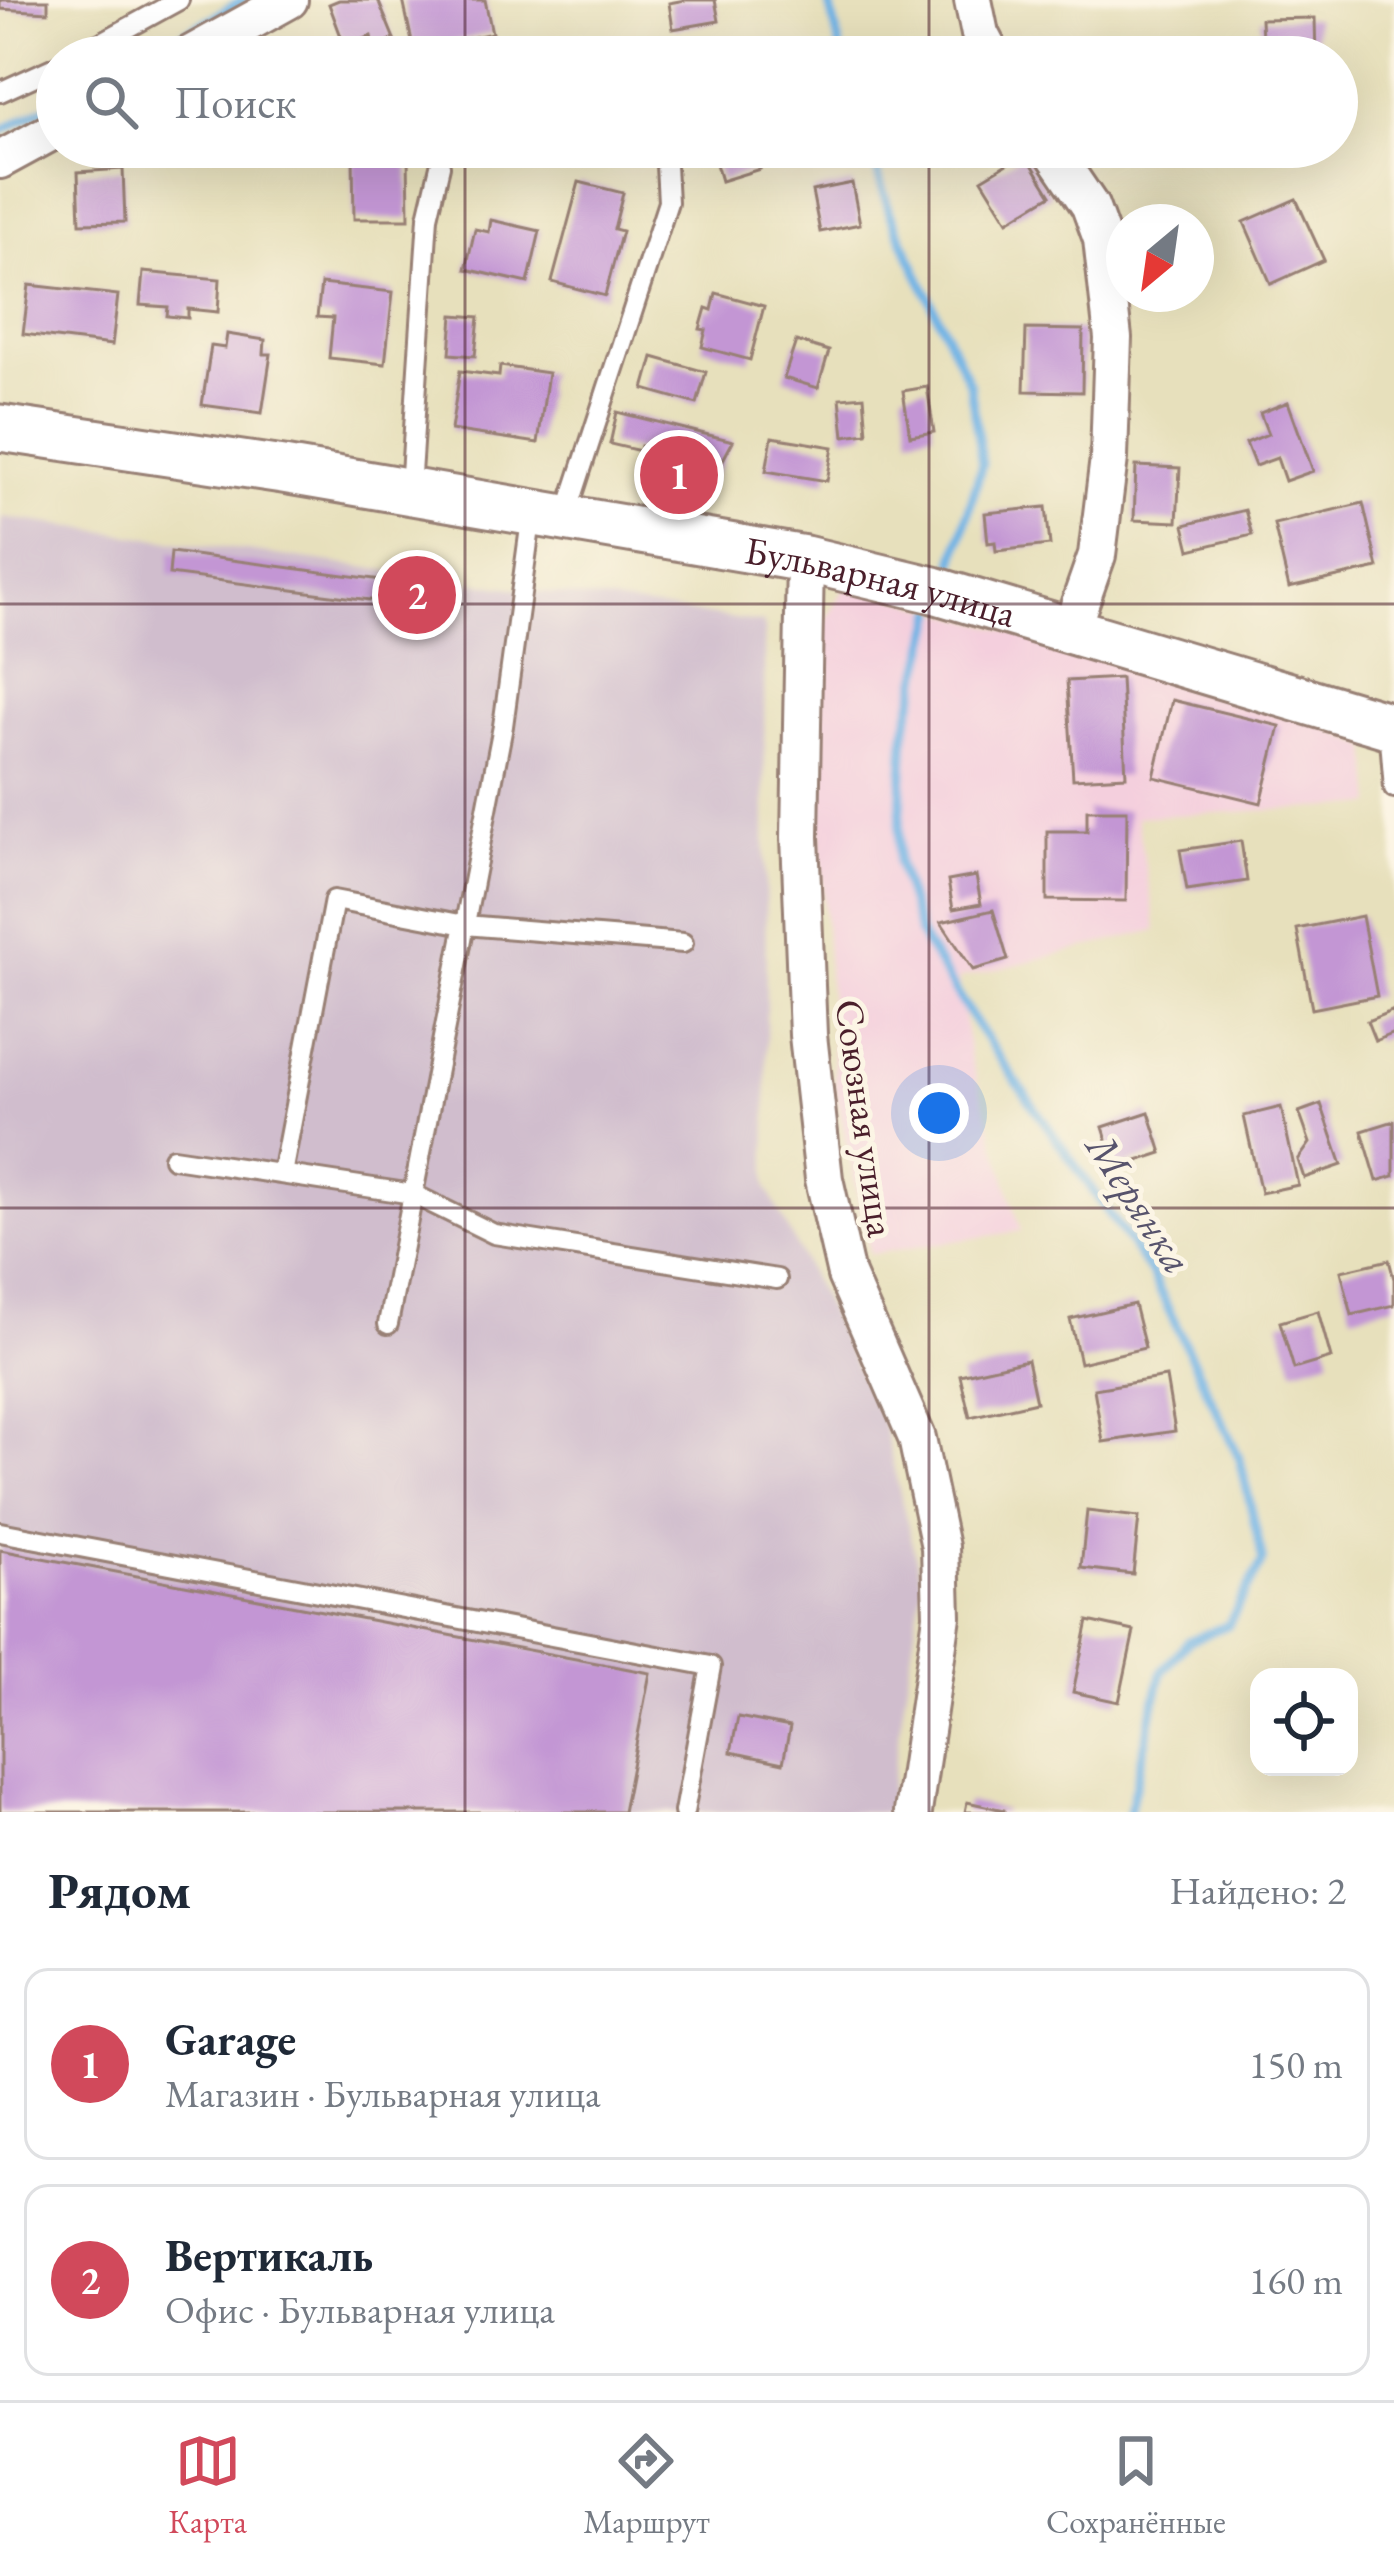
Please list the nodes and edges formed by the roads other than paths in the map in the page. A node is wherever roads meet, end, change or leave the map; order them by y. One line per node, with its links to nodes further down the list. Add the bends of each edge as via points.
1 (178, 0): 4 (lane)
2 (289, 0): 5 (street)
3 (973, 0): 6 (street)
4 (114, 36)
5 (224, 36)
6 (981, 36)
7 (36, 76): 8 (lane)
8 (0, 92)
9 (36, 140): 10 (street)
10 (0, 160)
11 (440, 168): 15 (lane, via 428,217)
12 (666, 168): 16 (lane, via 668,202)
13 (1064, 168): 18 (street, via 1102,239 1113,338 1097,555)
14 (0, 428): 15 (street, Бульварная улица)
15 (410, 492): 16 (street, Бульварная улица)
16 (548, 516): 17 (street, Бульварная улица); 21 (lane)
17 (805, 559): 18 (street, Бульварная улица); 30 (street, Союзная улица, via 800,837 824,1179 846,1275 916,1438 940,1547 942,1616)
18 (1071, 629): 19 (street, Бульварная улица)
19 (1392, 726): 20 (lane)
20 (1394, 788)
21 (465, 925): 22 (lane); 24 (lane, via 334,900); 25 (lane)
22 (683, 943)
23 (173, 1157): 24 (lane)
24 (282, 1174): 25 (lane)
25 (413, 1194): 26 (lane, via 494,1234); 27 (lane)
26 (777, 1279)
27 (388, 1324)
28 (0, 1532): 29 (lane, via 711,1666)
29 (684, 1812)
30 (913, 1812)

